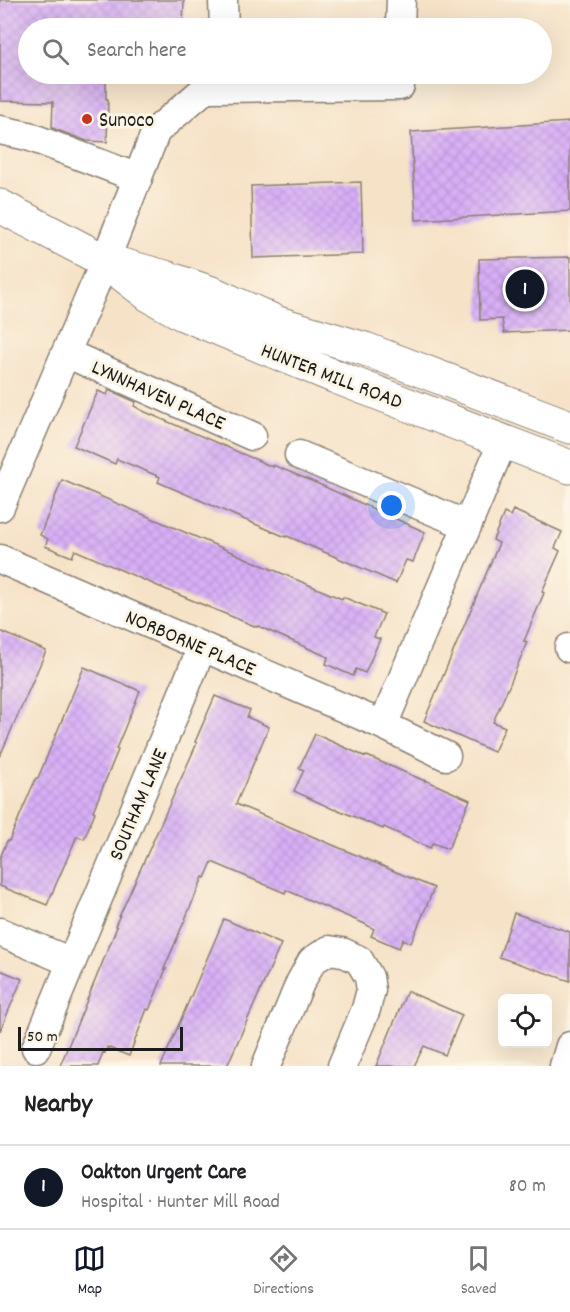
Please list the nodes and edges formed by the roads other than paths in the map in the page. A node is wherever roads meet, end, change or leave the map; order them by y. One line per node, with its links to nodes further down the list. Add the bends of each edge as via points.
1 (223, 0): 3 (street)
2 (401, 0): 4 (street)
3 (224, 18)
4 (400, 18)
5 (206, 84): 9 (street, LYNNHAVEN PLACE, via 156,131)
6 (324, 84): 7 (street)
7 (400, 84)
8 (0, 130): 9 (street, via 28,136)
9 (138, 178): 11 (street, LYNNHAVEN PLACE)
10 (0, 206): 11 (main road, HUNTER MILL ROAD)
11 (105, 261): 12 (street, LYNNHAVEN PLACE); 13 (main road, HUNTER MILL ROAD, via 212,293 278,323 365,349); 14 (main road, HUNTER MILL ROAD, via 149,295 183,314)
12 (66, 353): 16 (street, LYNNHAVEN PLACE); 20 (street, LYNNHAVEN PLACE)
13 (427, 373): 14 (street); 15 (main road, HUNTER MILL ROAD)
14 (415, 407): 17 (main road, HUNTER MILL ROAD)
15 (570, 427)
16 (252, 436)
17 (503, 441): 19 (main road, HUNTER MILL ROAD); 22 (street)
18 (299, 455): 22 (street)
19 (570, 467)
20 (8, 469): 21 (street, LYNNHAVEN PLACE)
21 (0, 507)
22 (467, 525): 25 (street)
23 (0, 559): 24 (street, NORBORNE PLACE)
24 (202, 647): 25 (street, NORBORNE PLACE); 28 (street, SOUTHAM LANE)
25 (383, 725): 26 (street, NORBORNE PLACE)
26 (446, 756)
27 (0, 932): 28 (street)
28 (71, 962): 30 (street, SOUTHAM LANE)
29 (570, 1046): 33 (street)
30 (36, 1048)
31 (266, 1066): 32 (street, via 300,983 312,962 329,951 359,960 371,990)
32 (342, 1066)
33 (564, 1066)

